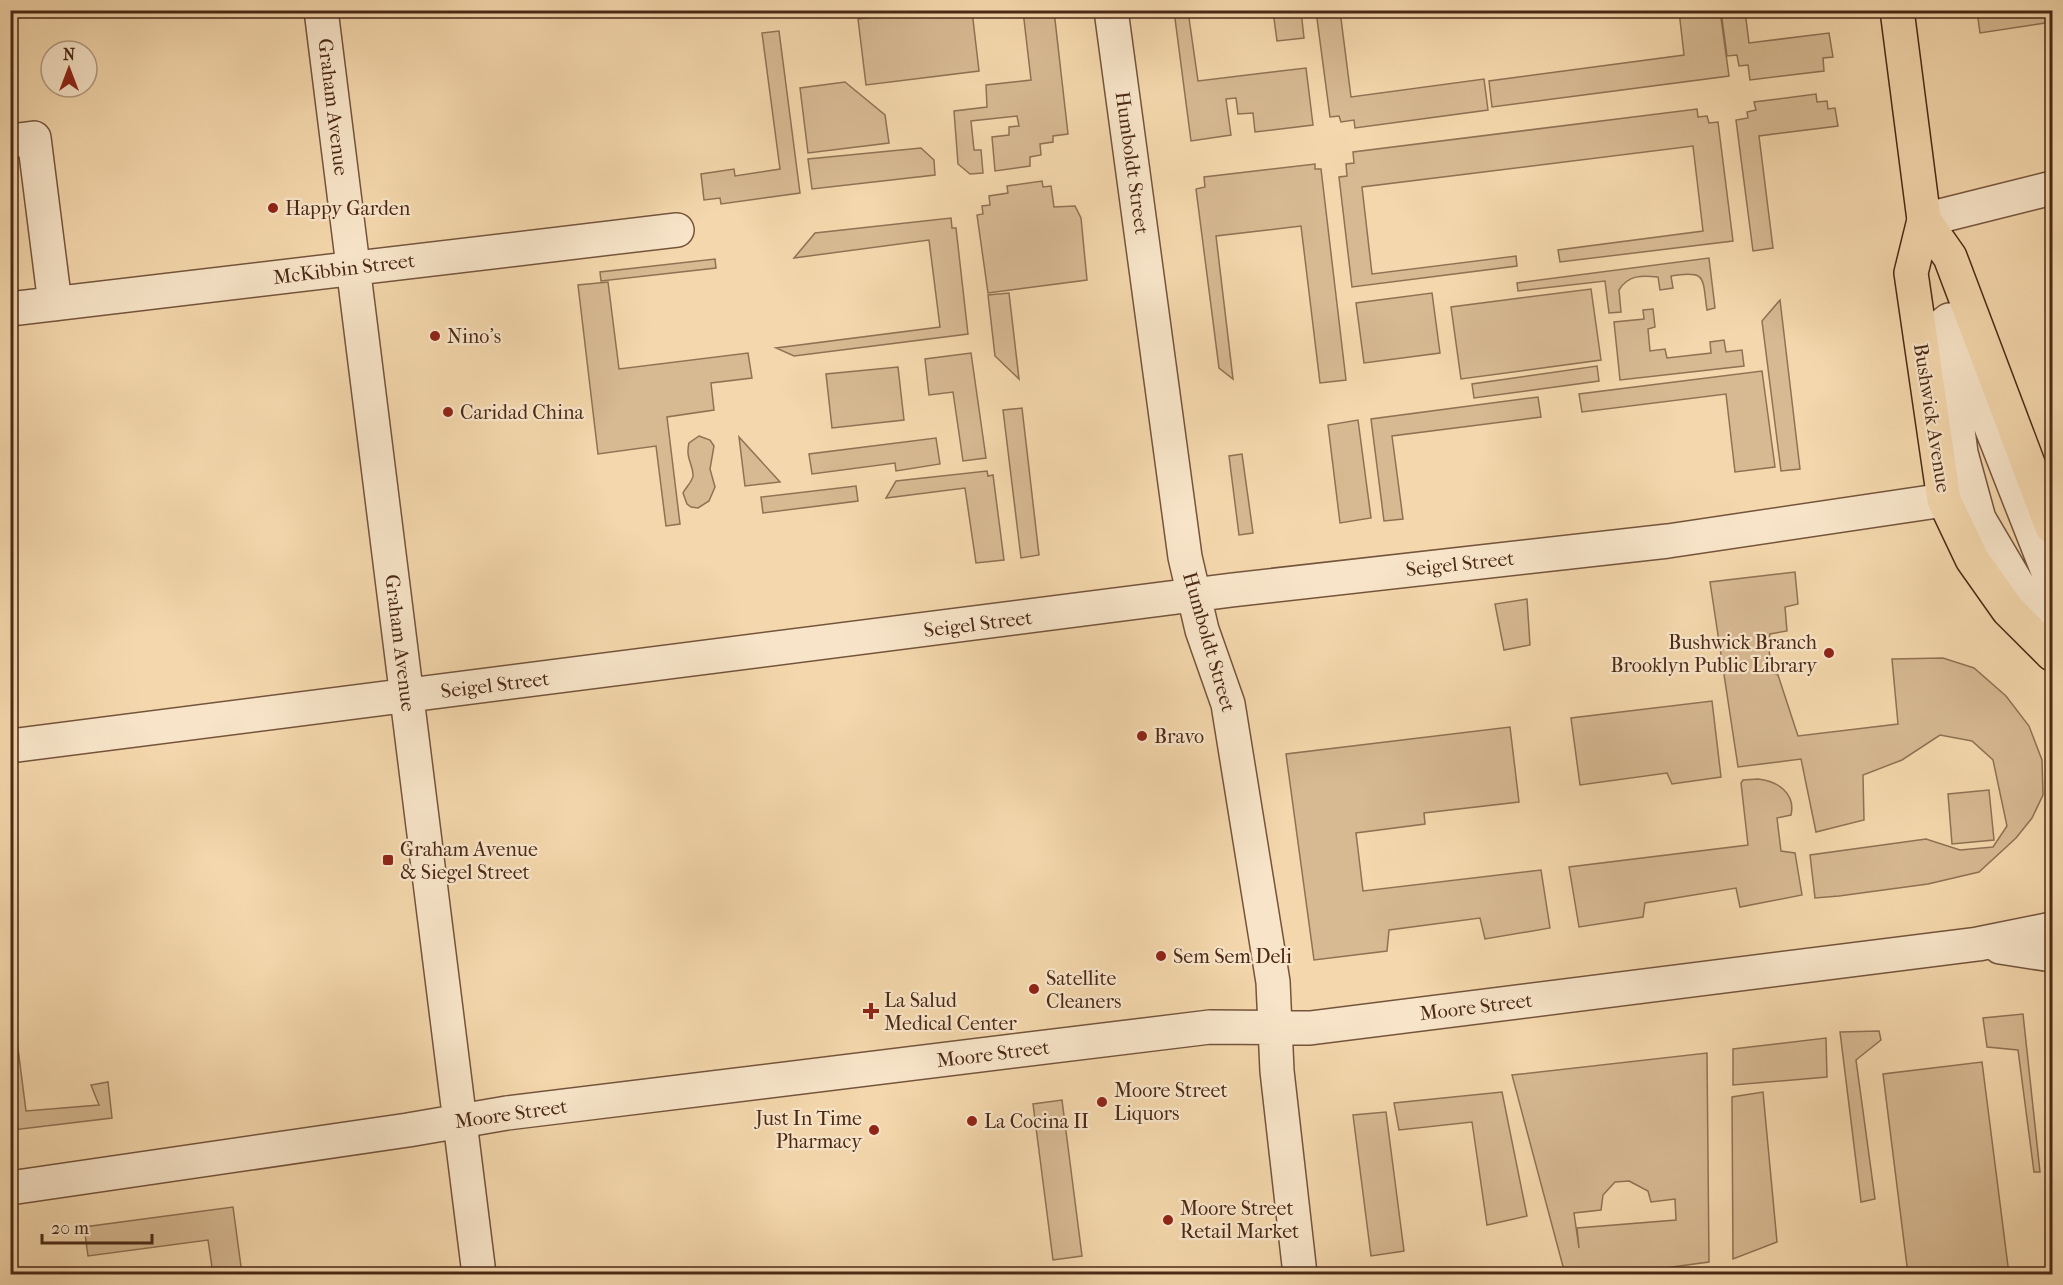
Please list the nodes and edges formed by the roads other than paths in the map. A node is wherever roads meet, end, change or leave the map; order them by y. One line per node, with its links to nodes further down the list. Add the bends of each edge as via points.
1 (321, 10): 8 (street, Graham Avenue)
2 (1111, 10): 14 (street, Humboldt Street, via 1185,557)
3 (1897, 10): 6 (main road, Bushwick Avenue)
4 (10, 141): 9 (street, via 34,138)
5 (2052, 188): 6 (street)
6 (1924, 219): 11 (main road, Bushwick Avenue, via 1911,273); 12 (main road, Bushwick Avenue, via 1950,257)
7 (677, 230): 8 (street, McKibbin Street)
8 (353, 267): 9 (street, McKibbin Street); 17 (street, Graham Avenue)
9 (55, 304): 10 (street, McKibbin Street)
10 (10, 309)
11 (1944, 500): 14 (street, Seigel Street, via 1668,541); 16 (main road, Bushwick Avenue, via 1972,559 2008,610)
12 (2052, 527)
13 (2052, 582): 15 (street, via 1950,320 1944,324 1960,453 1979,519 2028,602 2035,610)
14 (1195, 596): 17 (street, Seigel Street); 22 (street, Humboldt Street, via 1202,630 1228,704 1273,982)
15 (2052, 606)
16 (2048, 644)
17 (407, 696): 18 (street, Seigel Street); 23 (street, Graham Avenue)
18 (10, 746)
19 (2052, 929): 20 (street, Moore Street)
20 (1978, 944): 21 (street, Moore Street); 22 (street, Moore Street)
21 (2052, 955)
22 (1276, 1029): 23 (street, Moore Street, via 1210,1027); 26 (street, Humboldt Street, via 1277,1071)
23 (459, 1121): 24 (street, Moore Street); 25 (street, Graham Avenue)
24 (10, 1188)
25 (479, 1275)
26 (1300, 1275)

